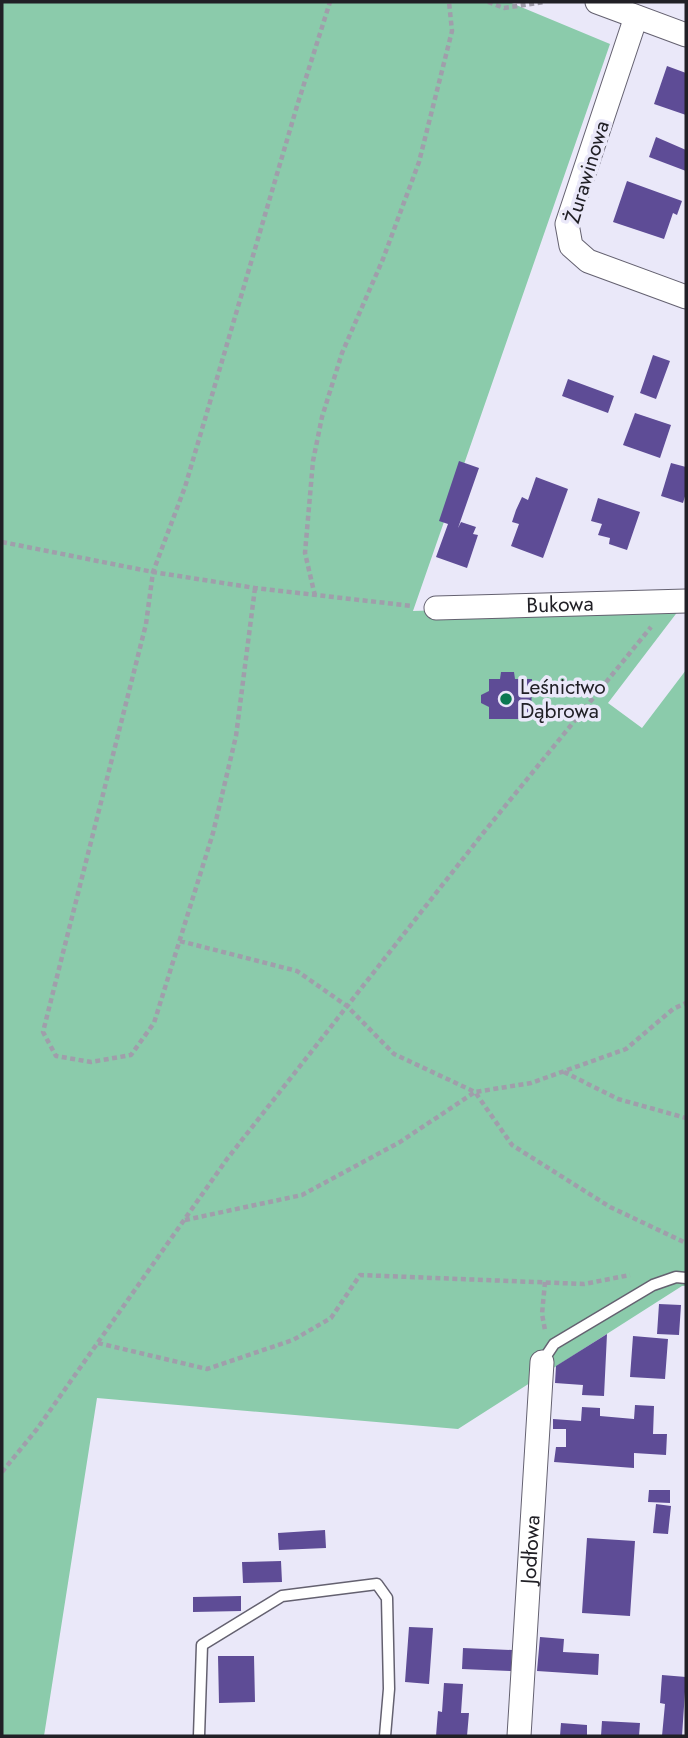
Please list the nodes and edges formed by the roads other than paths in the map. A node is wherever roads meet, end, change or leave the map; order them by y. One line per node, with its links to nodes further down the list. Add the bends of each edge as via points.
1 (597, 2): 2 (street)
2 (636, 17): 3 (street); 4 (street, Żurawinowa, via 568,224 571,246 588,261)
3 (686, 35)
4 (686, 297)
5 (679, 601): 6 (street, Bukowa)
6 (436, 608)
7 (686, 1278): 8 (lane, via 653,1285 554,1344)
8 (545, 1357): 11 (street, Jodłowa)
9 (200, 1736): 10 (lane, via 202,1645 282,1596 377,1584 387,1598)
10 (385, 1736)
11 (519, 1736)

